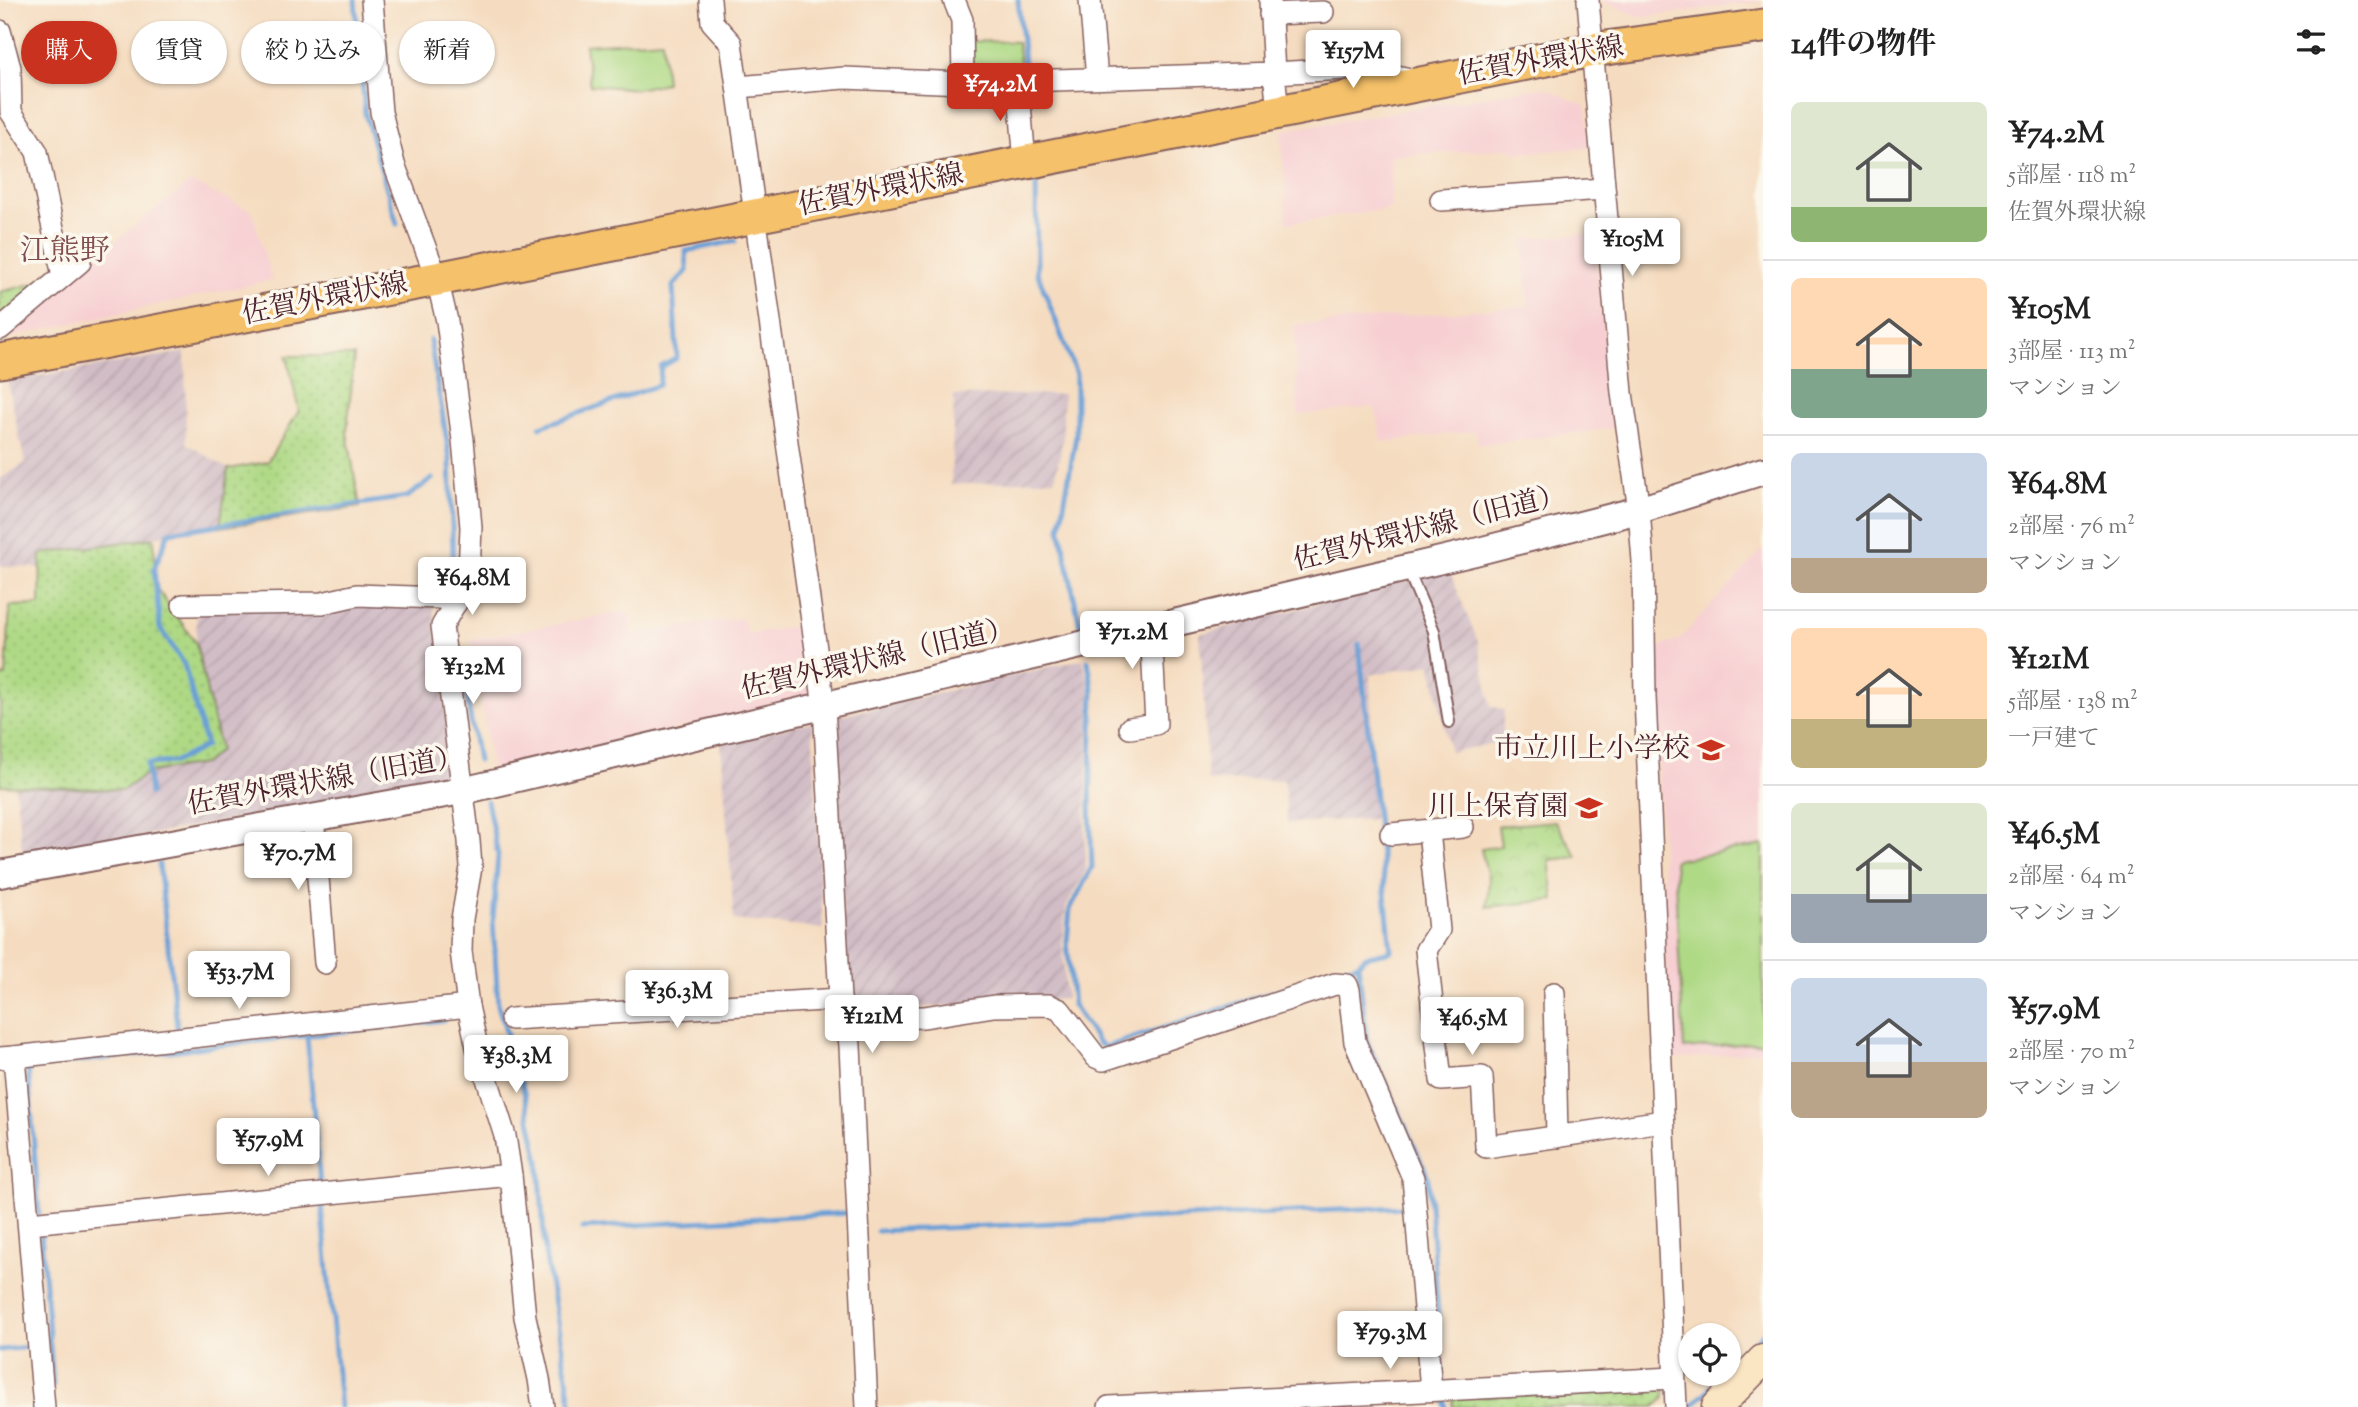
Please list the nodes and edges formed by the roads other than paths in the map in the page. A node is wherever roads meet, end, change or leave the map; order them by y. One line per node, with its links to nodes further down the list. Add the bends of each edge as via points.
1 (372, 0): 24 (street, via 381,112 394,164)
2 (710, 0): 16 (street, via 712,22 731,43)
3 (954, 0): 14 (street, via 962,20)
4 (1090, 0): 12 (street)
5 (1588, 0): 10 (street)
6 (1270, 7): 7 (street); 11 (street)
7 (1323, 12)
8 (1763, 26): 10 (main road, 佐賀外環状線)
9 (0, 31): 23 (street, via 10,68 11,112 37,152)
10 (1592, 50): 15 (main road, 佐賀外環状線); 19 (street)
11 (1274, 73): 12 (street); 15 (street, via 1361,68); 17 (street)
12 (1097, 78): 13 (street)
13 (1018, 81): 14 (street); 18 (street)
14 (963, 83): 16 (street, via 844,78)
15 (1428, 83): 17 (main road, 佐賀外環状線)
16 (738, 87): 21 (street)
17 (1278, 111): 18 (main road, 佐賀外環状線)
18 (1025, 162): 21 (main road, 佐賀外環状線)
19 (1603, 189): 20 (street); 28 (street, via 1622,393)
20 (1441, 200)
21 (755, 216): 24 (main road, 佐賀外環状線); 33 (street)
22 (80, 262): 23 (street)
23 (63, 276): 25 (street)
24 (437, 279): 26 (main road, 佐賀外環状線); 30 (street, via 447,321 470,514 469,572)
25 (0, 329)
26 (0, 361)
27 (1763, 471): 28 (street, 佐賀外環状線（旧道）)
28 (1639, 510): 29 (street, 佐賀外環状線（旧道）); 48 (street)
29 (1407, 568): 32 (street, 佐賀外環状線（旧道）); 34 (lane, via 1434,631)
30 (454, 596): 31 (street, via 357,595 322,603); 36 (street, via 442,626)
31 (183, 605)
32 (1151, 628): 33 (street, 佐賀外環状線（旧道）); 35 (street, via 1156,724)
33 (824, 706): 36 (street, 佐賀外環状線（旧道）); 45 (street)
34 (1449, 722)
35 (1130, 728)
36 (462, 791): 37 (street, 佐賀外環状線（旧道）); 44 (street, via 471,867 461,951)
37 (313, 817): 41 (street, 佐賀外環状線（旧道）); 42 (street)
38 (1463, 827): 39 (street)
39 (1429, 831): 40 (street); 49 (street, via 1439,930 1426,950 1441,1080 1482,1077 1486,1147)
40 (1391, 834)
41 (0, 874)
42 (325, 963)
43 (1554, 993): 49 (street)
44 (468, 1006): 47 (street); 50 (street, via 505,1136)
45 (844, 1009): 46 (street); 53 (street, via 924,1017 994,1006 1049,1005 1060,1010 1103,1060 1335,984 1347,985 1354,1042 1413,1178); 57 (street, via 850,1046)
46 (511, 1019)
47 (7, 1058): 51 (street)
48 (1663, 1121): 49 (street); 54 (street)
49 (1557, 1137)
50 (511, 1175): 51 (street); 56 (street, via 525,1317)
51 (30, 1223): 55 (street)
52 (1763, 1360): 59 (main road)
53 (1431, 1390): 54 (street); 58 (street)
54 (1675, 1395)
55 (44, 1407)
56 (543, 1407)
57 (867, 1407)
58 (1109, 1407)
59 (1717, 1407)

